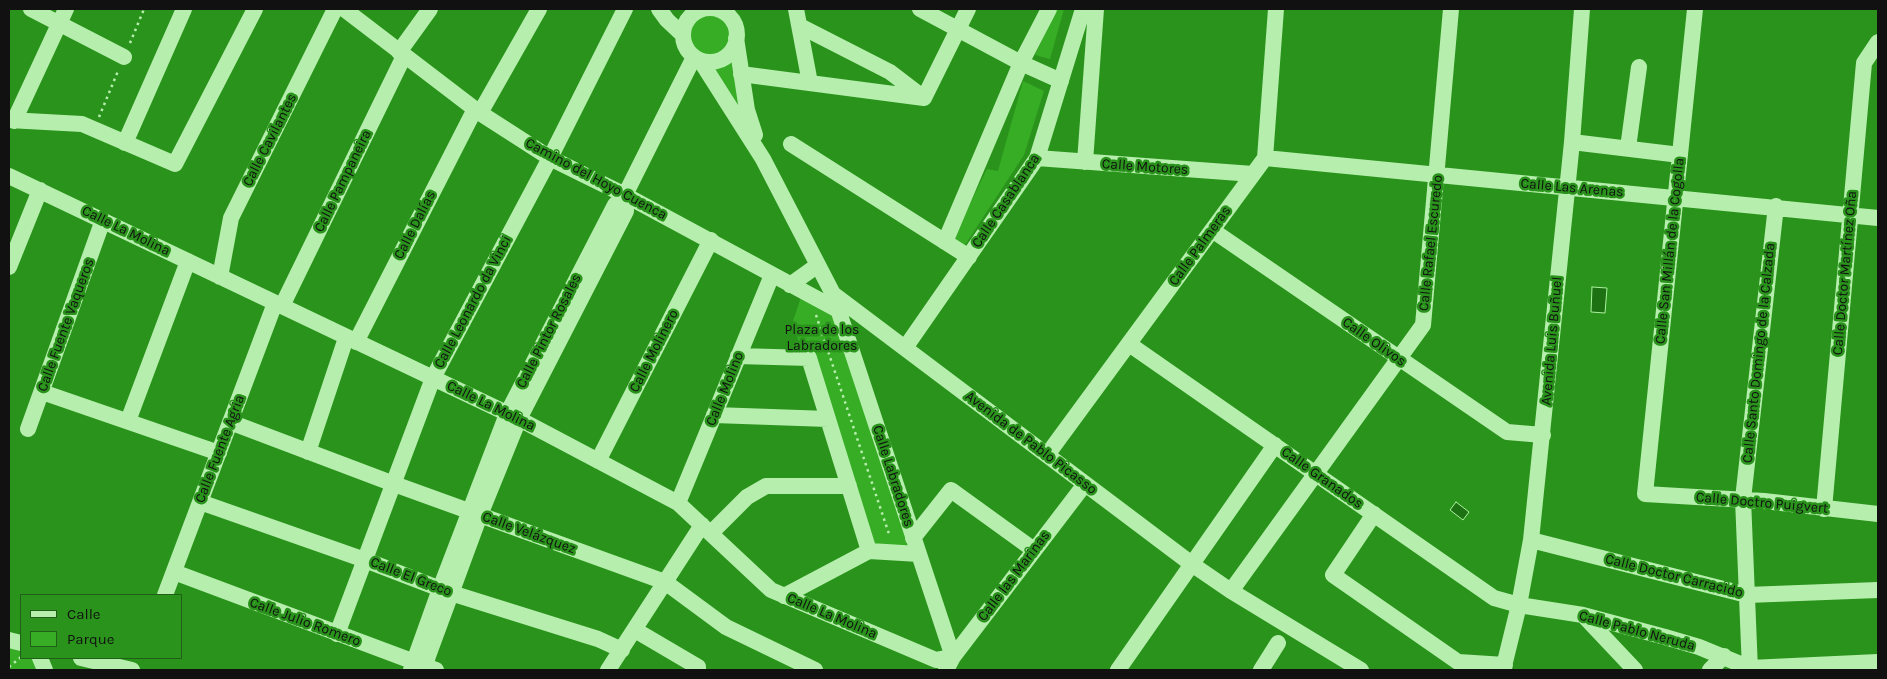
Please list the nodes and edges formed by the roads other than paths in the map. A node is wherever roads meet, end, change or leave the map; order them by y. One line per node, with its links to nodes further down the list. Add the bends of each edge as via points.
1 (31, 9): 22 (street)
2 (184, 9): 40 (street)
3 (255, 9): 40 (street, via 175,164)
4 (335, 9): 68 (street, Calle Cavilantes, via 231,218)
5 (344, 9): 28 (street, Camino del Hoyo Cuenca)
6 (430, 9): 28 (street, Calle Pampaneira)
7 (539, 9): 37 (street, Calle Dalías)
8 (625, 9): 44 (street, Calle Leonardo da Vinci)
9 (659, 9): 26 (street)
10 (706, 9): 25 (street, via 728,15); 26 (street, via 688,21)
11 (735, 9): 25 (street, Avenida de Pablo Picasso)
12 (796, 9): 23 (street)
13 (920, 9): 24 (street)
14 (968, 9): 24 (street)
15 (1049, 9): 31 (street)
16 (1083, 9): 34 (street, Calle Casablanca)
17 (1096, 9): 48 (street)
18 (1276, 9): 46 (street)
19 (1451, 9): 50 (street, Calle Rafael Escuredo)
20 (1582, 9): 39 (street, Avenida Luis Buñuel)
21 (1695, 9): 43 (street, Calle San Millán de la Cogolla)
22 (62, 16): 29 (street); 38 (street)
23 (800, 26): 35 (street); 36 (street, via 890,72)
24 (958, 29): 31 (street); 36 (street)
25 (736, 33): 30 (street, via 732,51 721,60 714,62); 33 (street, Avenida de Pablo Picasso)
26 (683, 35): 30 (street, via 688,51)
27 (1878, 42): 57 (street, Calle Doctor Martínez Oña, via 1864,64)
28 (401, 54): 37 (street, Camino del Hoyo Cuenca); 71 (street, Calle Pampaneira)
29 (124, 57)
30 (697, 58): 47 (street, Avenida de Pablo Picasso); 54 (street, Calle Pintor Rosales)
31 (1021, 62): 34 (street); 62 (street)
32 (1639, 67): 42 (street)
33 (741, 74): 35 (street); 47 (street, Avenida de Pablo Picasso, via 747,110)
34 (1061, 81): 45 (street, Calle Casablanca)
35 (810, 83): 36 (street)
36 (924, 98)
37 (477, 111): 44 (street, Camino del Hoyo Cuenca); 73 (street, Calle Dalías)
38 (11, 121): 40 (street, via 82,124)
39 (1572, 142): 42 (street); 52 (street, Avenida Luis Buñuel)
40 (125, 143)
41 (791, 144): 62 (street)
42 (1628, 148): 43 (street)
43 (1680, 154): 55 (street, Calle San Millán de la Cogolla)
44 (550, 158): 54 (street, Camino del Hoyo Cuenca); 78 (street, Calle Leonardo da Vinci)
45 (1037, 158): 48 (street, Calle Motores); 63 (street, Calle Casablanca)
46 (1265, 158): 49 (street, Calle Palmeras); 50 (street, Calle Las Arenas)
47 (763, 159): 65 (street, Avenida de Pablo Picasso)
48 (1085, 162): 49 (street, Calle Motores)
49 (1253, 174): 60 (street, Calle Palmeras)
50 (1438, 175): 52 (street, Calle Las Arenas); 77 (street, Calle Rafael Escuredo, via 1423,325)
51 (9, 176): 53 (street, Calle La Molina)
52 (1568, 187): 55 (street, Calle Las Arenas); 86 (street, Avenida Luis Buñuel)
53 (40, 190): 59 (street, Calle La Molina); 66 (street)
54 (625, 194): 61 (street, Camino del Hoyo Cuenca); 81 (street, Calle Pintor Rosales, via 626,211)
55 (1675, 198): 56 (street, Calle Las Arenas); 96 (street, Calle San Millán de la Cogolla)
56 (1776, 206): 57 (street, Calle Las Arenas); 97 (street, Calle Santo Domingo de la Calzada)
57 (1850, 215): 58 (street, Calle Las Arenas); 100 (street, Calle Doctor Martínez Oña)
58 (1878, 218)
59 (103, 220): 64 (street, Calle La Molina); 79 (street, Calle Fuente Vaqueros)
60 (1212, 230): 74 (street, Calle Palmeras); 77 (street, Calle Olivos)
61 (711, 240): 67 (street, Camino del Hoyo Cuenca); 91 (street, Calle Molinero)
62 (945, 242): 63 (street)
63 (969, 257): 75 (street, Calle Casablanca)
64 (188, 261): 68 (street, Calle La Molina); 83 (street)
65 (818, 265): 69 (street); 70 (street, Avenida de Pablo Picasso)
66 (9, 267)
67 (772, 275): 69 (street, Camino del Hoyo Cuenca); 76 (street, Calle Molino)
68 (220, 276): 71 (street, Calle La Molina)
69 (790, 285): 72 (street, Camino del Hoyo Cuenca)
70 (833, 294): 72 (street, Calle Labradores); 75 (street, Avenida de Pablo Picasso)
71 (279, 304): 73 (street, Calle La Molina); 84 (street, Calle Fuente Agria)
72 (838, 310): 105 (street, Calle Labradores)
73 (351, 340): 78 (street, Calle La Molina); 88 (street, Calle Dalías)
74 (1129, 344): 87 (street, Calle Granados); 90 (street, Calle Palmeras)
75 (905, 348): 90 (street, Avenida de Pablo Picasso)
76 (738, 356): 80 (street, Calle Molino); 82 (street, via 809,358)
77 (1398, 358): 86 (street, Calle Olivos, via 1507,432); 92 (street, Calle Rafael Escuredo)
78 (433, 378): 81 (street, Calle La Molina); 93 (street, Calle Leonardo da Vinci)
79 (42, 392): 83 (street); 85 (street, Calle Fuente Vaqueros)
80 (714, 415): 82 (street); 99 (street, Calle Molino)
81 (513, 416): 91 (street, Calle La Molina); 101 (street, Calle Pintor Rosales)
82 (828, 419): 95 (street)
83 (128, 421): 89 (street)
84 (230, 422): 88 (street, Calle Velázquez); 89 (street, Calle Fuente Agria)
85 (28, 429)
86 (1543, 435): 106 (street, Avenida Luis Buñuel)
87 (1275, 445): 92 (street, Calle Granados); 111 (street)
88 (308, 452): 93 (street, Calle Velázquez)
89 (219, 453): 98 (street, Calle Fuente Agria)
90 (1047, 455): 94 (street, Avenida de Pablo Picasso)
91 (598, 461): 99 (street, Calle La Molina)
92 (1315, 473): 102 (street, Calle Granados); 116 (street, Calle Rafael Escuredo)
93 (394, 484): 101 (street, Calle Velázquez); 110 (street, Calle Leonardo da Vinci)
94 (1085, 484): 107 (street, Calle las Marinas); 111 (street, Avenida de Pablo Picasso)
95 (849, 486): 104 (street, via 766,486); 108 (street)
96 (1645, 494): 97 (street, Calle Doctro Puigvert)
97 (1743, 500): 100 (street, Calle Doctro Puigvert); 118 (street, Calle Santo Domingo de la Calzada)
98 (200, 502): 110 (street, Calle El Greco); 112 (street, Calle Fuente Agria)
99 (678, 503): 104 (street, Calle La Molina)
100 (1824, 509): 103 (street, Calle Doctro Puigvert)
101 (475, 514): 113 (street, Calle Velázquez); 115 (street, Calle Pintor Rosales)
102 (1374, 514): 120 (street, Calle Granados, via 1494,598); 132 (street, via 1333,575 1458,662)
103 (1878, 514)
104 (706, 529): 113 (street); 119 (street, Calle La Molina, via 770,590)
105 (913, 538): 107 (street, via 952,490); 109 (street, Calle Labradores)
106 (1531, 540): 118 (street, Calle Doctor Carracido); 120 (street, Avenida Luis Buñuel)
107 (1034, 550): 129 (street, Calle las Marinas)
108 (869, 551): 109 (street); 119 (street)
109 (918, 554): 129 (street, Calle Labradores)
110 (365, 560): 115 (street, Calle El Greco); 123 (street, Calle Leonardo da Vinci)
111 (1193, 565): 116 (street, Avenida de Pablo Picasso); 139 (street)
112 (174, 572): 117 (street, Calle Fuente Agria); 123 (street, Calle Julio Romero)
113 (665, 582): 122 (street); 130 (street, Calle Velázquez, via 726,627)
114 (1878, 590): 118 (street, Calle Doctor Carracido)
115 (445, 591): 125 (street, Calle El Greco, via 598,639); 131 (street, Calle Pintor Rosales)
116 (1231, 591): 133 (street, Avenida de Pablo Picasso)
117 (165, 594)
118 (1747, 595): 134 (street, Calle Santo Domingo de la Calzada)
119 (784, 596): 129 (street, Calle La Molina)
120 (1519, 604): 121 (street, Calle Pablo Neruda); 132 (street, Avenida Luis Buñuel)
121 (1583, 616): 126 (street, Calle Pablo Neruda); 141 (street)
122 (635, 630): 125 (street); 137 (street, via 698,667)
123 (337, 634): 131 (street, Calle Julio Romero)
124 (1278, 643): 140 (street)
125 (622, 650): 136 (street)
126 (1724, 656): 134 (street, Calle Pablo Neruda); 142 (street)
127 (85, 659): 135 (street)
128 (1878, 662): 134 (street)
129 (949, 664)
130 (789, 665): 138 (street, Calle Velázquez)
131 (422, 667)
132 (1504, 668)
133 (1357, 669)
134 (1750, 669)
135 (132, 670)
136 (608, 670)
137 (698, 670)
138 (815, 670)
139 (1118, 670)
140 (1261, 670)
141 (1634, 670)
142 (1710, 670)

